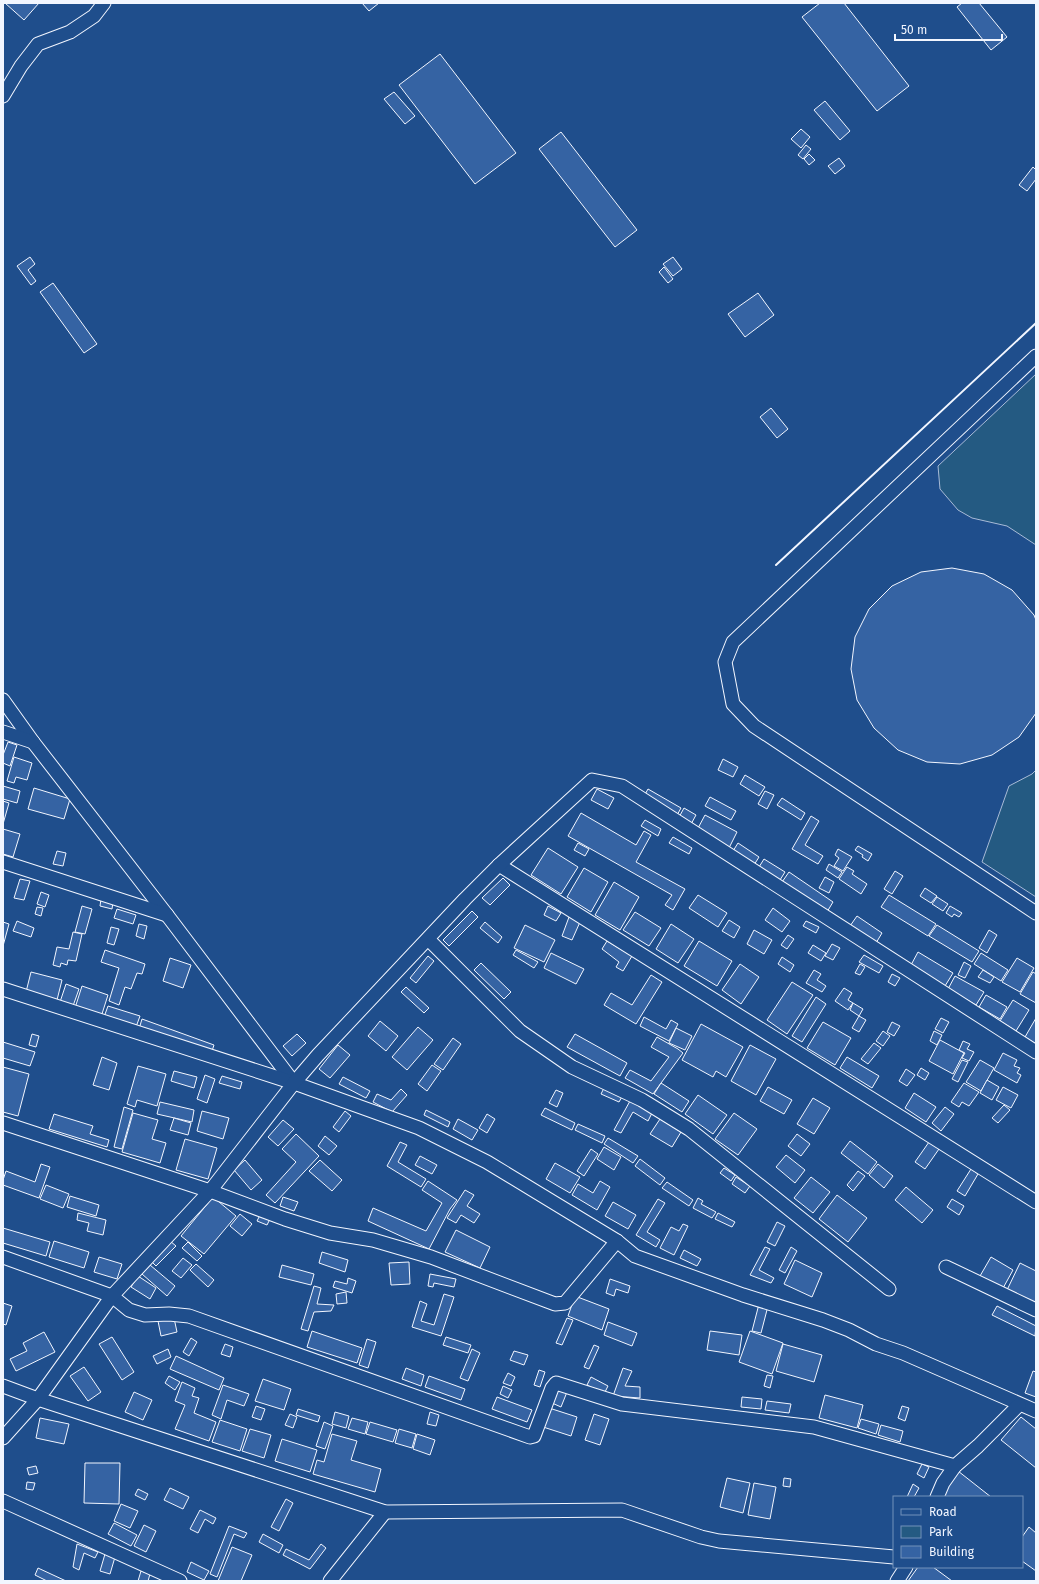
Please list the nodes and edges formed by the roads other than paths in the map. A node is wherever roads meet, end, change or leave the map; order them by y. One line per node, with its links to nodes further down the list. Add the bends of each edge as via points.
1 (104, 3): 2 (street, via 94,16 70,32 38,44)
2 (3, 96)
3 (1036, 356): 9 (street, via 733,642 725,662 733,704 754,726)
4 (3, 700): 6 (street)
5 (3, 732): 6 (street)
6 (33, 742): 10 (street)
7 (3, 862): 10 (street)
8 (499, 865): 11 (street); 13 (street, via 592,780 622,786); 17 (street)
9 (1036, 913)
10 (167, 915): 14 (street)
11 (428, 939): 14 (street); 21 (street, via 520,1030 572,1067 642,1100 689,1129)
12 (3, 989): 14 (street)
13 (1036, 1052)
14 (294, 1083): 16 (street); 18 (street, via 419,1128 487,1162)
15 (3, 1123): 16 (street)
16 (210, 1191): 18 (street, via 330,1233 373,1240 431,1257 555,1304 565,1303); 22 (street)
17 (1036, 1202)
18 (617, 1240): 26 (street, via 635,1256 742,1295 829,1322)
19 (3, 1258): 22 (street)
20 (946, 1267): 23 (street)
21 (889, 1289)
22 (112, 1296): 25 (street); 29 (street, via 129,1310 145,1315 189,1316 530,1437 534,1436 556,1383 622,1404 814,1427)
23 (1036, 1310)
24 (3, 1386): 25 (street)
25 (38, 1399): 28 (street); 32 (street)
26 (1019, 1405): 27 (street); 29 (street)
27 (1036, 1411)
28 (3, 1438)
29 (955, 1466): 30 (street)
30 (937, 1496)
31 (3, 1501): 35 (street)
32 (385, 1512): 33 (street, via 622,1510 719,1541); 36 (street)
33 (893, 1557)
34 (905, 1568): 37 (street)
35 (180, 1581)
36 (330, 1581)
37 (897, 1581)

